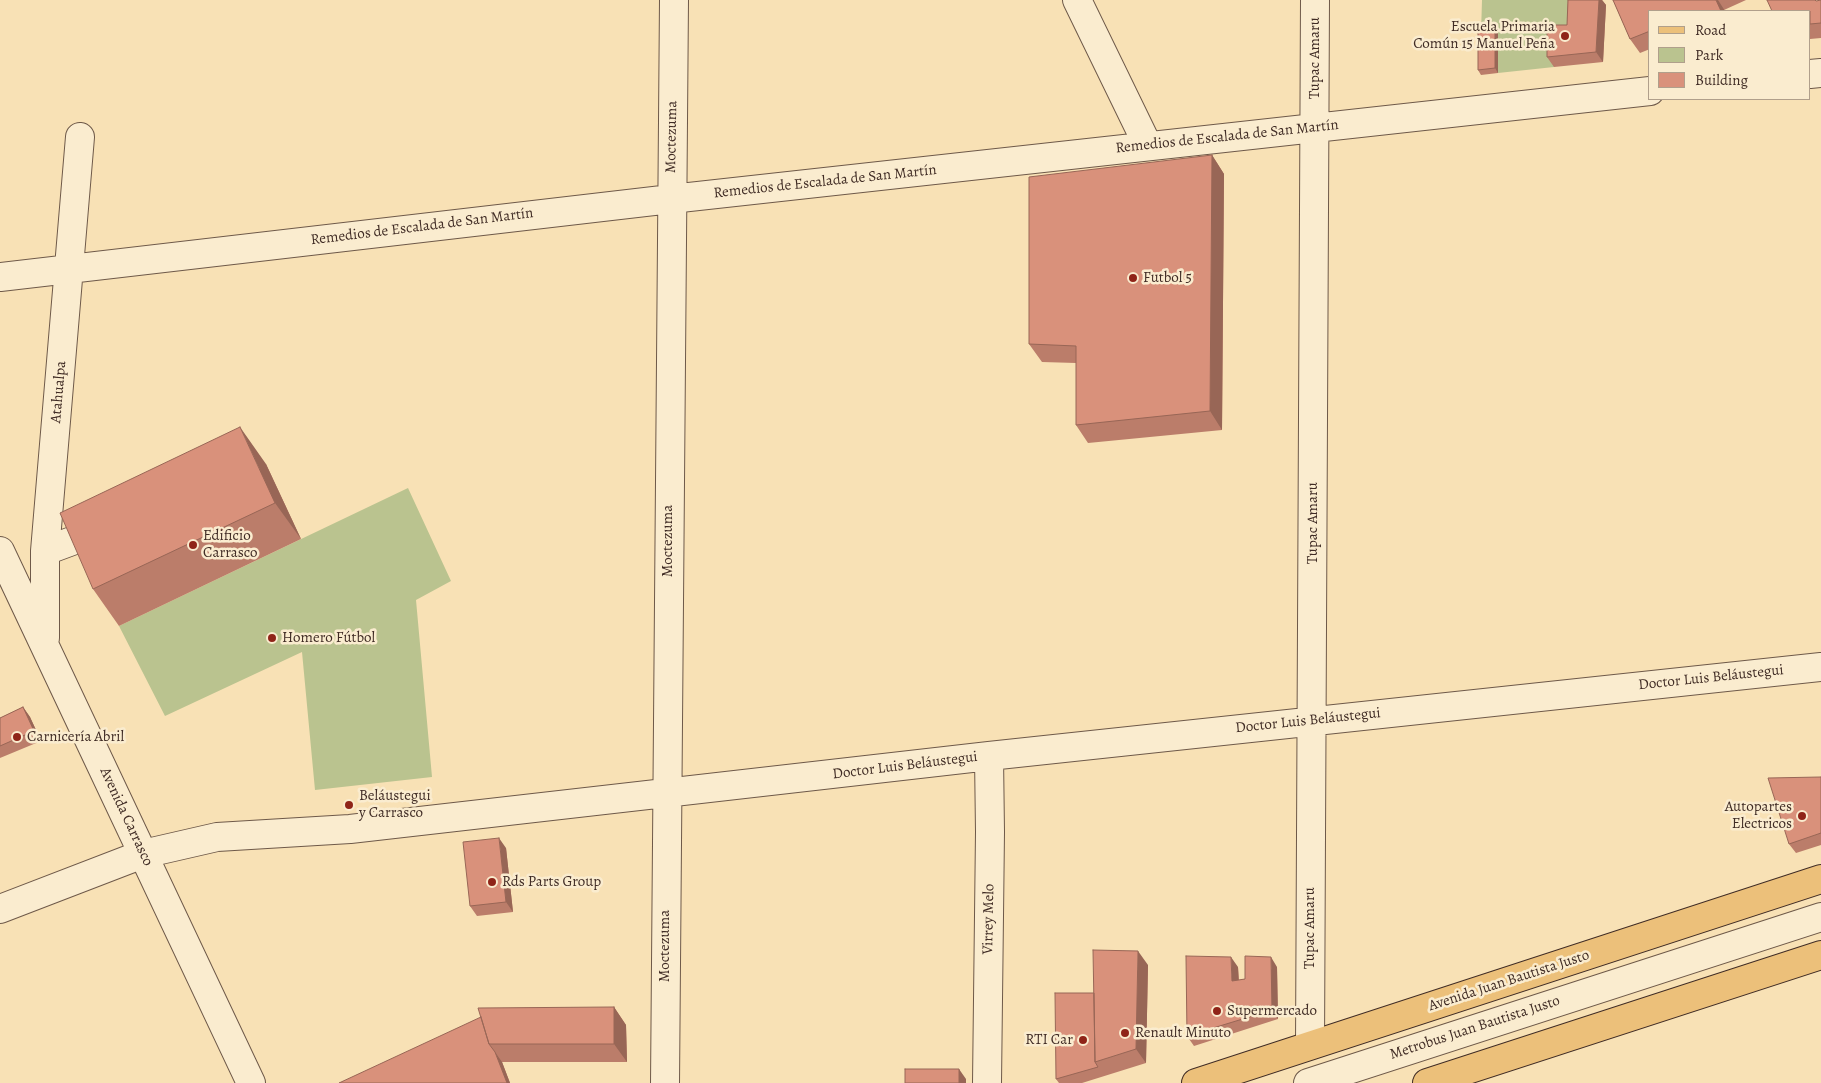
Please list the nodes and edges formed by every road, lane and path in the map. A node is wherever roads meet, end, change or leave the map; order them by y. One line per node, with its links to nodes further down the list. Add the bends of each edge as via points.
1 (674, 0): 8 (street, Moctezuma)
2 (1077, 0): 7 (street)
3 (1315, 0): 5 (street, Tupac Amaru)
4 (1648, 91): 5 (street, Remedios de Escalada de San Martín)
5 (1315, 127): 7 (street, Remedios de Escalada de San Martín); 16 (street, Tupac Amaru)
6 (80, 137): 9 (street, Atahualpa)
7 (1148, 146): 8 (street, Remedios de Escalada de San Martín)
8 (671, 199): 9 (street, Remedios de Escalada de San Martín); 18 (street, Moctezuma)
9 (69, 268): 10 (street, Remedios de Escalada de San Martín); 12 (street, Atahualpa)
10 (0, 277)
11 (131, 517): 12 (street)
12 (45, 551): 14 (street, Atahualpa)
13 (1, 556): 14 (street, Avenida Carrasco)
14 (45, 647): 19 (street, Avenida Carrasco)
15 (1821, 667): 16 (street, Doctor Luis Beláustegui)
16 (1312, 721): 17 (street, Doctor Luis Beláustegui); 26 (street, Tupac Amaru)
17 (989, 756): 18 (street, Doctor Luis Beláustegui); 29 (street, Virrey Melo)
18 (666, 794): 19 (street, Doctor Luis Beláustegui, via 350,829 217,837); 28 (street, Moctezuma)
19 (143, 854): 21 (street, Doctor Luis Beláustegui); 27 (street, Avenida Carrasco)
20 (1821, 879): 26 (main road, Avenida Juan Bautista Justo)
21 (0, 908)
22 (1821, 917): 25 (street, Metrobus Juan Bautista Justo)
23 (1821, 934): 25 (street, Metrobus Juan Bautista Justo, via 1715,966)
24 (1821, 955): 32 (main road)
25 (1643, 974): 31 (street, Metrobus Juan Bautista Justo)
26 (1310, 1045): 30 (main road, Avenida Juan Bautista Justo)
27 (251, 1083)
28 (665, 1083)
29 (987, 1083)
30 (1196, 1083)
31 (1308, 1083)
32 (1427, 1083)

